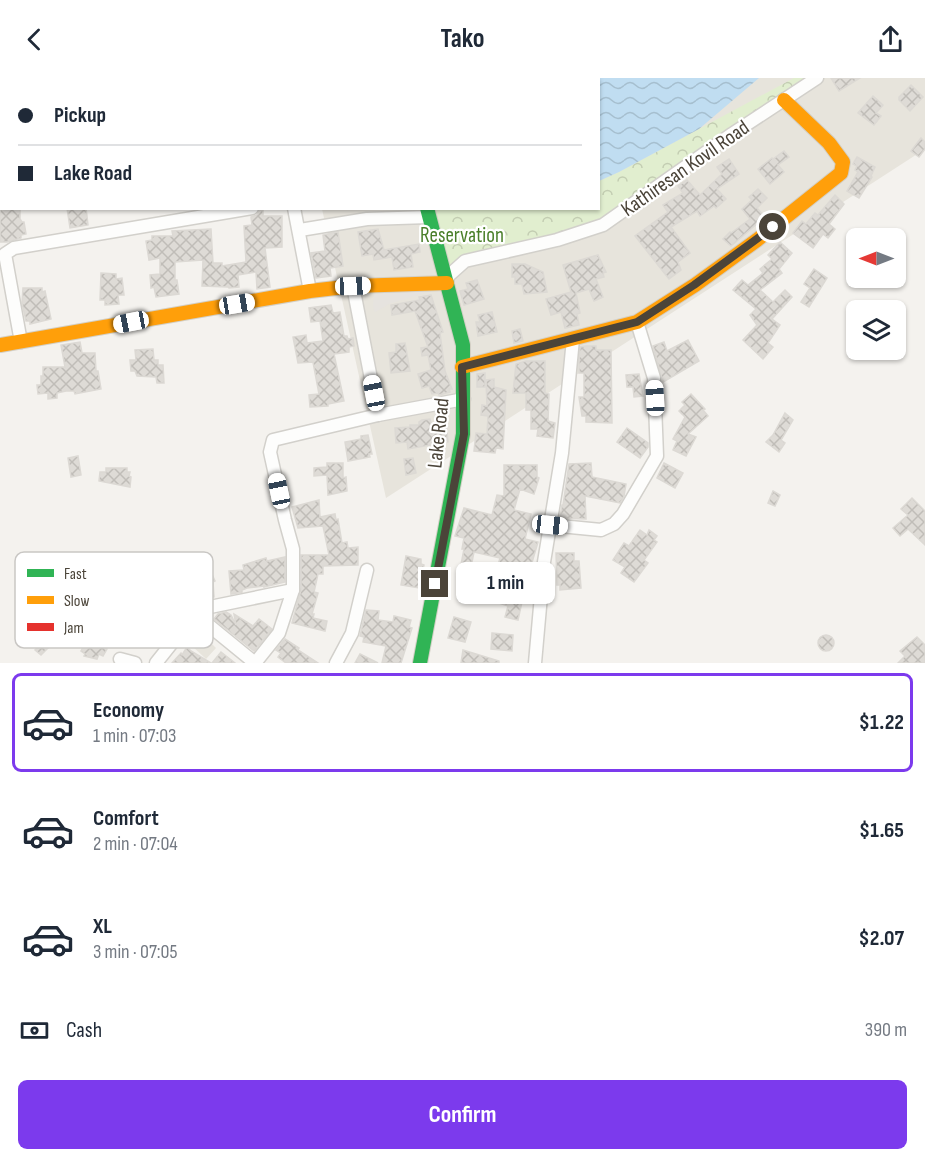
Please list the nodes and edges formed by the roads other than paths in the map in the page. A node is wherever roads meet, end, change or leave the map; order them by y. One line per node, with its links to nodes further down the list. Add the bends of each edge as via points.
1 (817, 78): 2 (street, Kathiresan Kovil Road)
2 (784, 100): 7 (street, Kathiresan Kovil Road, via 603,225 465,261); 10 (street, via 836,152 843,162 841,173 757,240)
3 (240, 210): 12 (street, via 14,248 4,254)
4 (295, 210): 6 (street)
5 (428, 213): 6 (street); 7 (street, Lake Road)
6 (300, 231): 9 (street)
7 (447, 280): 8 (street); 14 (street, Lake Road, via 463,345)
8 (353, 286): 9 (street); 16 (street)
9 (310, 291): 12 (street)
10 (637, 322): 11 (street); 17 (street, via 654,378 657,456 624,514 614,524 601,530)
11 (573, 339): 14 (street); 17 (street, via 562,453)
12 (21, 342): 13 (street)
13 (0, 345)
14 (462, 367): 15 (street, Lake Road)
15 (464, 399): 16 (street); 28 (street, Lake Road, via 464,434)
16 (378, 415): 19 (street, via 273,440 270,452 293,549)
17 (550, 525): 29 (street)
18 (367, 570): 27 (street, via 352,633)
19 (293, 590): 20 (street); 26 (street, via 279,633)
20 (213, 606)
21 (213, 629): 26 (street)
22 (168, 648): 25 (street)
23 (120, 658): 24 (street)
24 (135, 663)
25 (156, 663)
26 (255, 663)
27 (336, 663)
28 (420, 663)
29 (535, 663)

